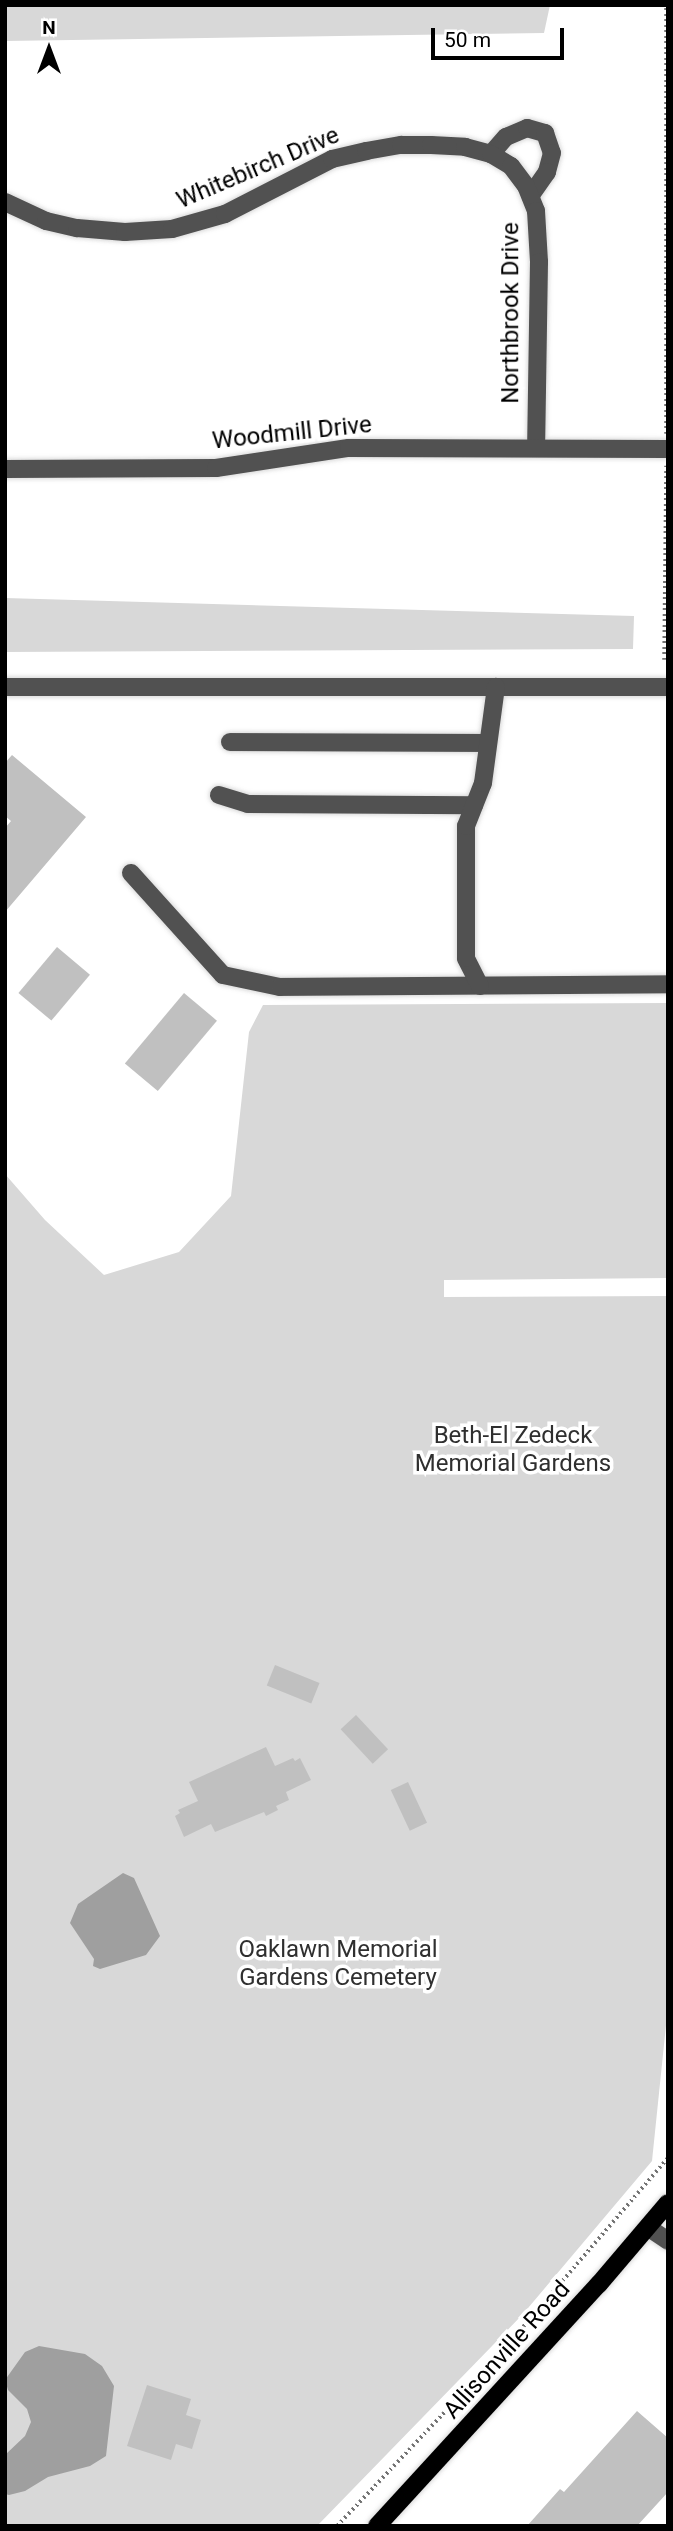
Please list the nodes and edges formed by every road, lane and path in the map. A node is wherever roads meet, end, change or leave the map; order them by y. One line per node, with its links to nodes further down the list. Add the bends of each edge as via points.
1 (666, 5): 5 (path)
2 (491, 154): 3 (street, Northbrook Drive, via 511,166); 3 (street, via 506,137 527,128 545,133 552,153 547,172); 4 (street, Whitebirch Drive, via 431,145 366,151 332,159 225,214 172,229 77,228)
3 (530, 196): 6 (street, Northbrook Drive, via 536,211 538,262)
4 (5, 202)
5 (666, 412)
6 (536, 448): 7 (street, Woodmill Drive); 8 (street, Woodmill Drive, via 349,448 216,468)
7 (668, 449)
8 (5, 469)
9 (666, 479): 10 (path)
10 (664, 660)
11 (5, 687): 12 (street)
12 (496, 687): 13 (street); 15 (street)
13 (668, 687)
14 (230, 743): 15 (street)
15 (487, 743): 17 (street, via 483,783)
16 (219, 795): 17 (street, via 248,804)
17 (474, 805): 20 (street, via 466,825 466,958)
18 (131, 873): 20 (street, via 223,975 280,987)
19 (668, 985): 20 (street)
20 (480, 986)
21 (668, 2158): 25 (path, via 489,2366)
22 (668, 2203): 23 (main road, Allisonville Road)
23 (649, 2228): 24 (street); 26 (main road, Allisonville Road)
24 (668, 2241)
25 (337, 2526)
26 (377, 2526)

